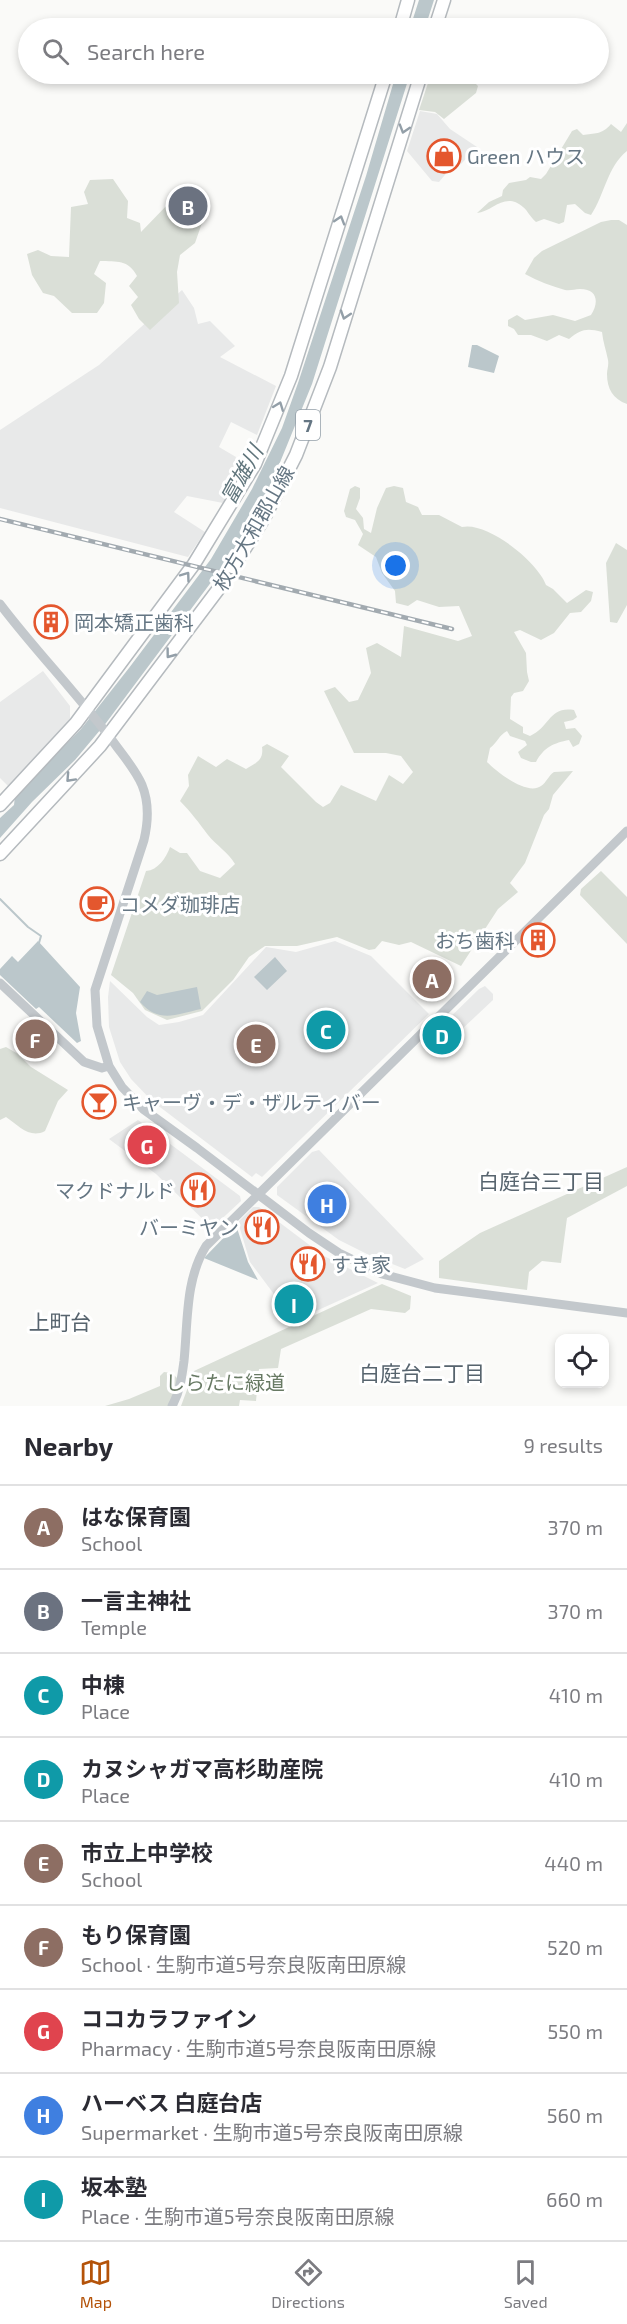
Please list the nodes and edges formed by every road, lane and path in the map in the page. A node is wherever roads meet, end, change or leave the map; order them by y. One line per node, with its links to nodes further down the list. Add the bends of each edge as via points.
1 (408, 0): 3 (main road)
2 (444, 0): 4 (main road)
3 (403, 18)
4 (438, 18)
5 (383, 84): 8 (main road, 枚方大和郡山線 / 7, one-way to 5, via 194,564 255,464 291,376)
6 (418, 84): 9 (main road, 枚方大和郡山線 / 7, one-way to 9, via 330,367 296,455 234,568)
7 (0, 604): 8 (street)
8 (87, 706): 9 (street); 10 (main road, 枚方大和郡山線 / 7)
9 (109, 735): 12 (main road, 枚方大和郡山線 / 7, one-way to 12); 14 (street, via 143,787 147,826 95,990 98,1026)
10 (0, 805)
11 (627, 831): 15 (street)
12 (0, 854)
13 (0, 983): 14 (street, via 84,1062 102,1068)
14 (109, 1066): 15 (street, via 142,1109)
15 (258, 1194): 16 (street, via 339,1253 382,1274 435,1288); 17 (street, via 214,1236 199,1257 190,1284 180,1386)
16 (627, 1312)
17 (172, 1406)

